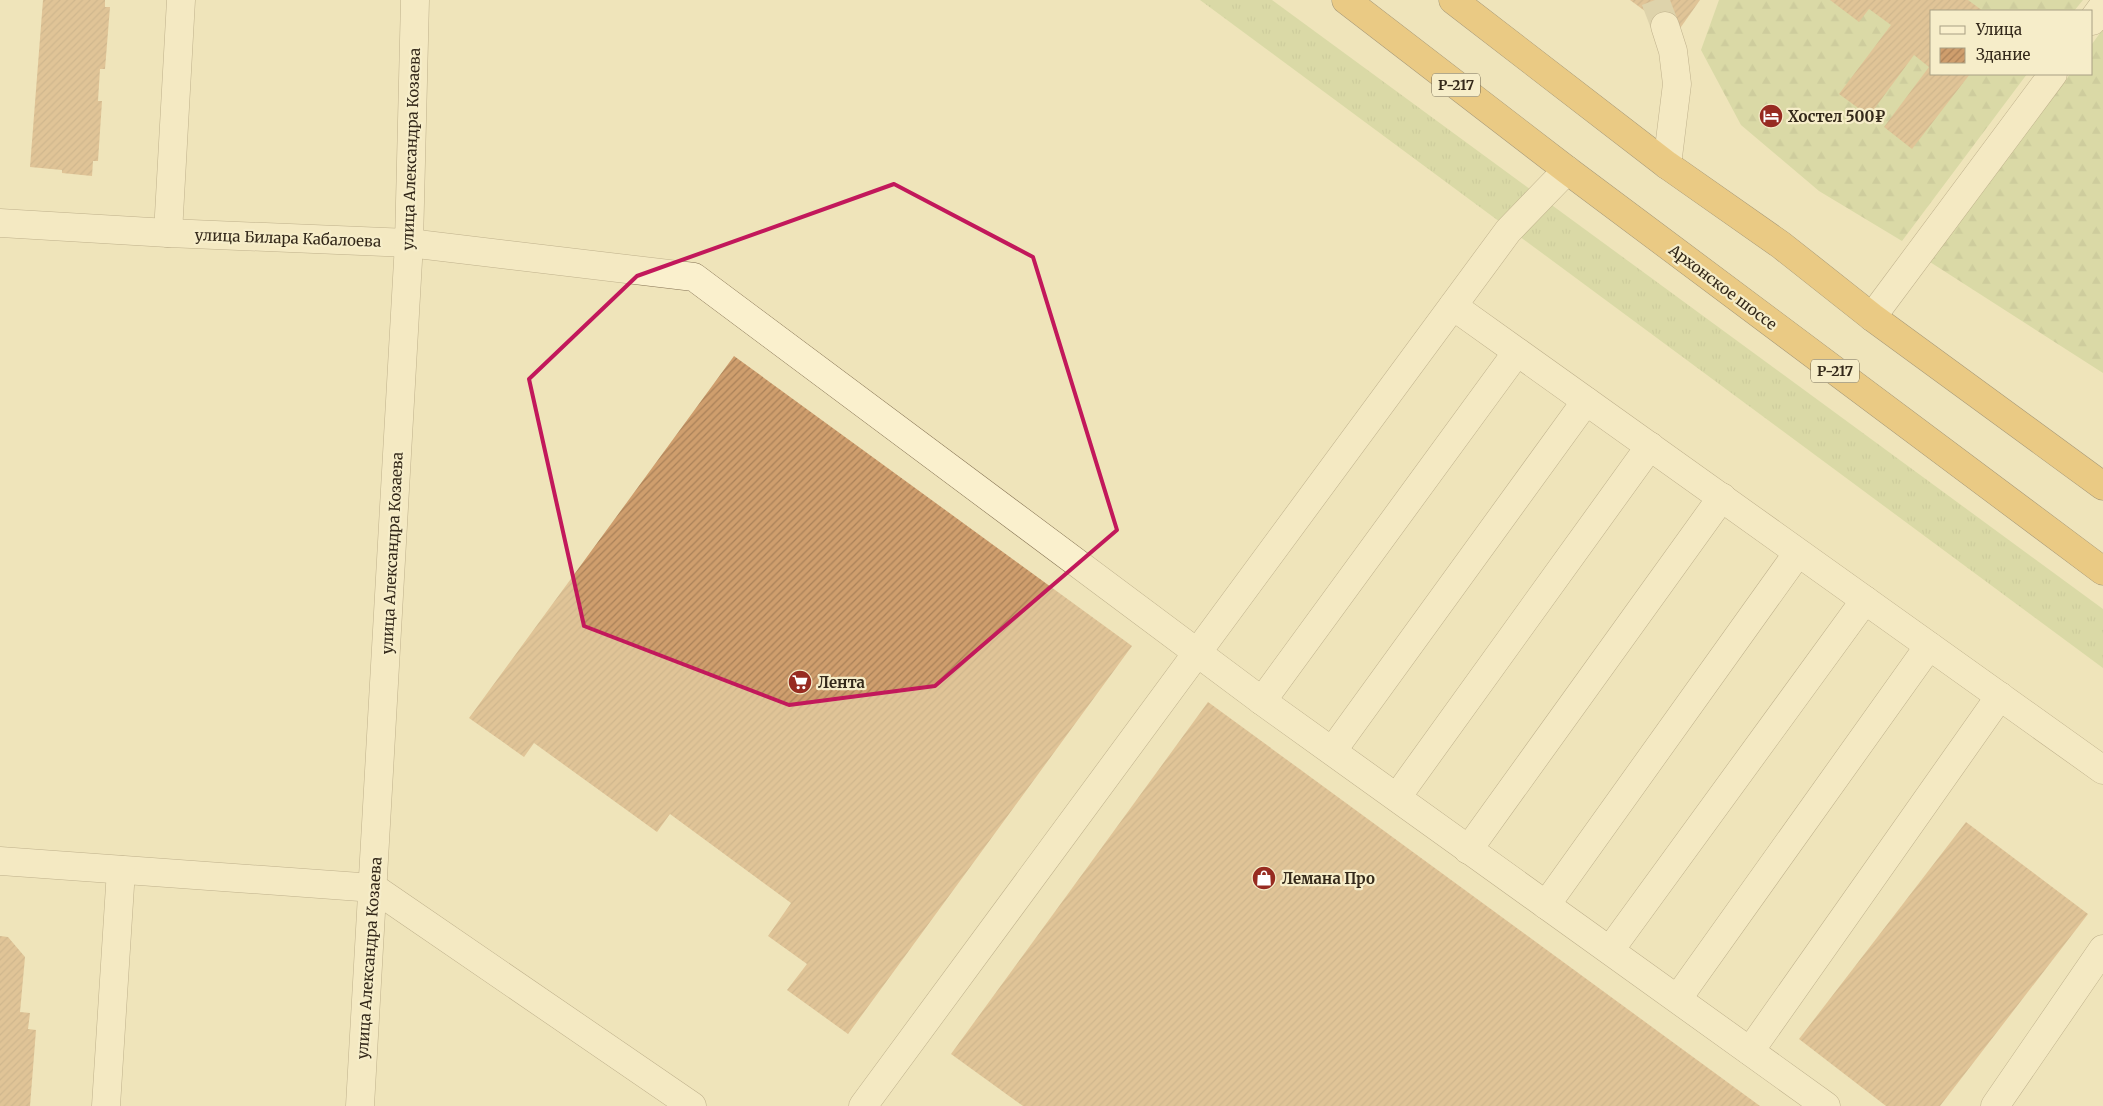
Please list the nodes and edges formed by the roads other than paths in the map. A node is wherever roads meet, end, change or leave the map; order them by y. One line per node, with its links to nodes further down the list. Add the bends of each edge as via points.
1 (181, 0): 12 (street)
2 (415, 0): 13 (street, улица Александра Козаева)
3 (1346, 0): 10 (highway, Архонское шоссе / Р-217)
4 (1452, 0): 9 (highway)
5 (2103, 6): 6 (street)
6 (2093, 20)
7 (1665, 26): 9 (street, via 1678,84)
8 (2052, 75): 15 (street)
9 (1667, 165): 15 (highway, via 1781,245)
10 (1567, 170): 14 (street, via 1508,231); 22 (highway, Архонское шоссе / Р-217)
11 (0, 223): 12 (street, улица Билара Кабалоева)
12 (168, 234): 13 (street, улица Билара Кабалоева)
13 (409, 242): 25 (street, улица Билара Кабалоева, via 694,277); 34 (street, улица Александра Козаева)
14 (1453, 306): 16 (street); 25 (street)
15 (1872, 317): 19 (highway)
16 (1517, 352): 17 (street); 27 (street)
17 (1586, 401): 18 (street); 28 (street)
18 (1650, 446): 20 (street); 30 (street)
19 (2103, 486)
20 (1722, 497): 21 (street); 31 (street)
21 (1797, 554): 23 (street); 35 (street)
22 (2103, 571)
23 (1865, 600): 24 (street); 37 (street)
24 (1929, 646): 26 (street); 38 (street)
25 (1198, 653): 27 (street, улица Билара Кабалоева); 43 (street)
26 (2000, 696): 29 (street); 39 (street)
27 (1262, 701): 28 (street, улица Билара Кабалоева)
28 (1333, 750): 30 (street, улица Билара Кабалоева)
29 (2103, 770)
30 (1397, 798): 31 (street, улица Билара Кабалоева)
31 (1468, 850): 35 (street, улица Билара Кабалоева)
32 (0, 861): 33 (street)
33 (122, 870): 34 (street); 40 (street)
34 (374, 888): 41 (street, улица Александра Козаева); 42 (street)
35 (1546, 905): 37 (street, улица Билара Кабалоева)
36 (2103, 949): 45 (street)
37 (1610, 950): 38 (street, улица Билара Кабалоева)
38 (1678, 998): 39 (street, улица Билара Кабалоева)
39 (1750, 1051): 44 (street, улица Билара Кабалоева)
40 (106, 1106)
41 (360, 1106)
42 (692, 1106)
43 (863, 1106)
44 (1826, 1106)
45 (1995, 1106)

